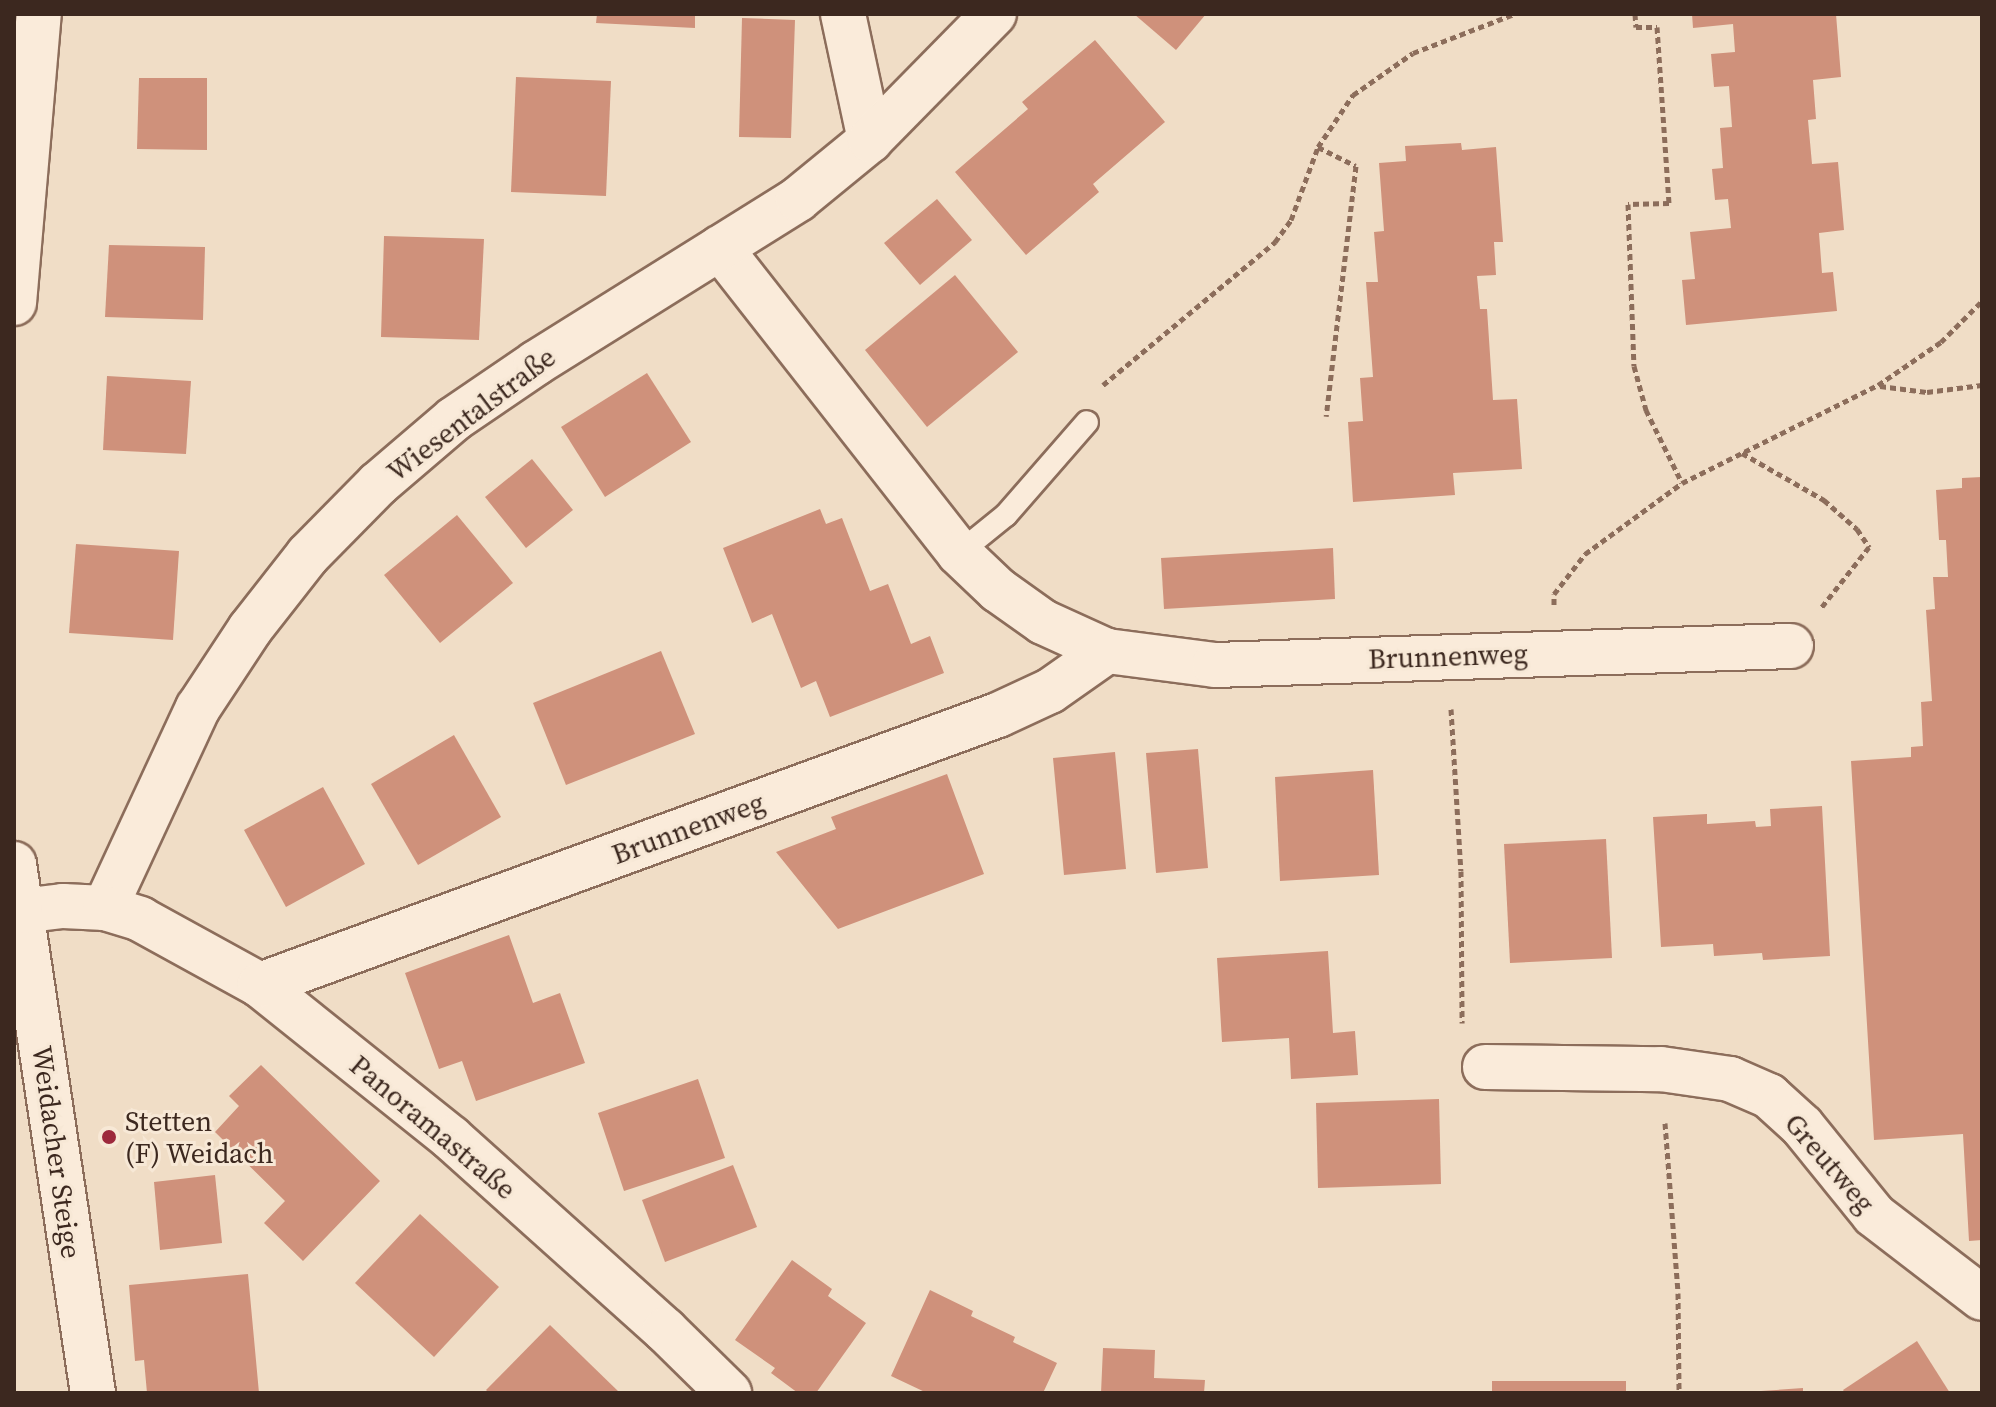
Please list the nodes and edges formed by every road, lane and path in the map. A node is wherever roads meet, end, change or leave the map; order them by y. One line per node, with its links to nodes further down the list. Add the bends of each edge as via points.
1 (39, 14): 10 (street)
2 (843, 14): 6 (street)
3 (994, 14): 6 (street, Wiesentalstraße)
4 (1514, 14): 7 (path, via 1413,53 1353,95)
5 (1635, 14): 16 (path, via 1636,27 1657,27 1669,203 1628,204 1634,366 1646,410)
6 (870, 140): 8 (street, Wiesentalstraße, via 798,199)
7 (1318, 147): 13 (path, via 1356,166); 14 (path, via 1291,220 1275,242 1098,389)
8 (720, 248): 17 (street, Brunnenweg); 23 (street, Wiesentalstraße, via 454,419 378,484 308,555 198,708)
9 (1982, 301): 11 (path, via 1941,342)
10 (14, 303)
11 (1878, 385): 12 (path, via 1927,392); 15 (path)
12 (1982, 385)
13 (1326, 416)
14 (1087, 422): 17 (lane, via 1006,515)
15 (1741, 453): 16 (path); 18 (path, via 1824,500 1869,547)
16 (1682, 483): 20 (path, via 1585,554 1554,594)
17 (959, 553): 19 (street, Brunnenweg, via 1043,622)
18 (1791, 646): 20 (street, Brunnenweg)
19 (1107, 651): 21 (street, Brunnenweg, via 1215,665); 25 (street, Brunnenweg, via 1050,691 998,715)
20 (1553, 651): 21 (street, Brunnenweg)
21 (1448, 656): 26 (path, via 1461,871 1463,1047)
22 (14, 864): 24 (street, Weidacher Steige)
23 (105, 908): 24 (street); 25 (street, Panoramastraße, via 140,919)
24 (21, 911): 29 (street, Weidacher Steige)
25 (260, 985): 30 (street, Panoramastraße, via 451,1138)
26 (1485, 1067): 27 (street, Greutweg)
27 (1661, 1069): 28 (street, Greutweg, via 1730,1079 1769,1096 1802,1126 1874,1215); 31 (path, via 1678,1293)
28 (1982, 1298)
29 (93, 1393)
30 (729, 1393)
31 (1679, 1393)

